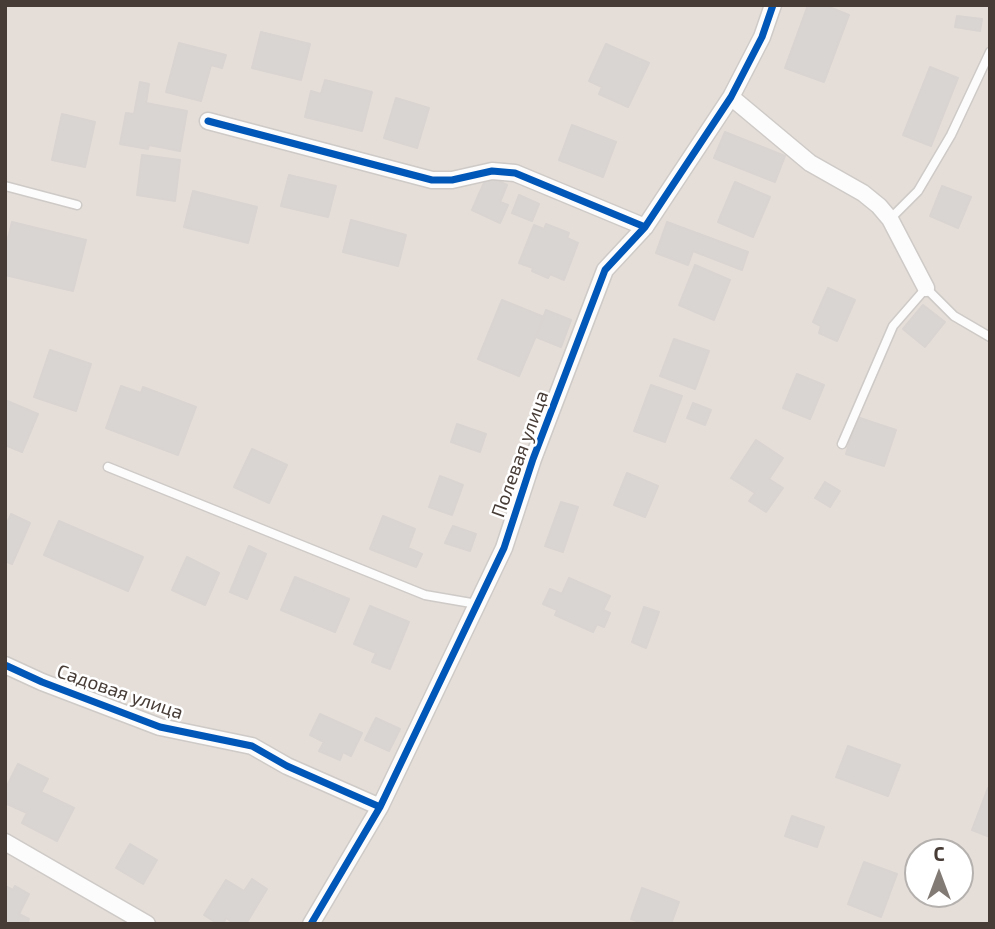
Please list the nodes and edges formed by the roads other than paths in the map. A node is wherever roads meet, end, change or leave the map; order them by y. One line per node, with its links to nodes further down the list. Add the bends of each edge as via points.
1 (772, 5): 3 (street, Полевая улица)
2 (990, 52): 7 (lane, via 925,180)
3 (731, 97): 7 (street, via 810,163 863,193); 8 (street, Полевая улица)
4 (208, 121): 8 (street, via 432,180 515,173)
5 (5, 186): 6 (lane)
6 (77, 205)
7 (890, 219): 9 (street)
8 (645, 227): 13 (street, Полевая улица, via 605,270 504,548)
9 (926, 288): 10 (lane, via 954,316); 11 (lane, via 893,326)
10 (990, 337)
11 (842, 444)
12 (108, 467): 13 (lane, via 425,595)
13 (477, 604): 15 (street, Полевая улица)
14 (5, 665): 15 (street, Садовая улица, via 160,727 252,746)
15 (380, 807): 18 (street, Полевая улица)
16 (5, 842): 17 (street)
17 (148, 924)
18 (311, 924)

